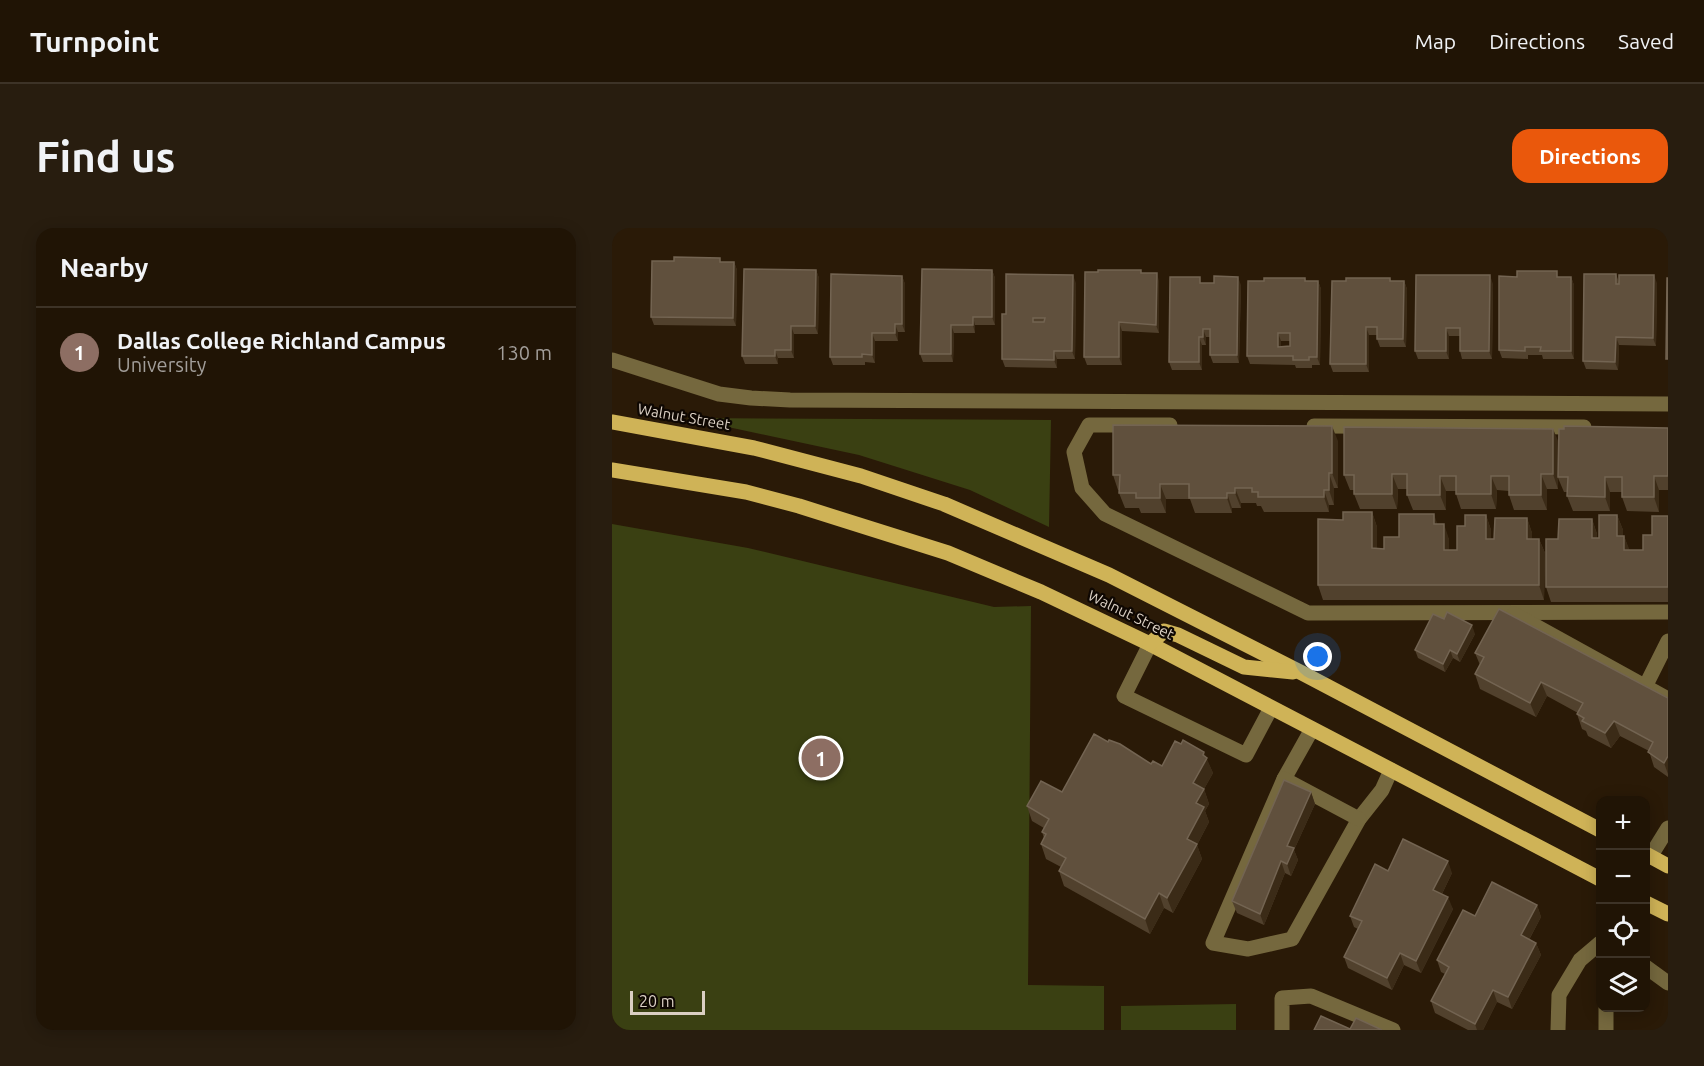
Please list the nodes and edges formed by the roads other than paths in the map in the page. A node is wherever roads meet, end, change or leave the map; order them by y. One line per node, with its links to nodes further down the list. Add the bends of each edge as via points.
1 (612, 360): 2 (lane, via 719,393 790,400)
2 (1668, 404)
3 (612, 422): 12 (main road, Walnut Street, via 754,448 861,476 944,504 1109,575)
4 (1183, 425): 9 (lane, via 1089,425 1074,452 1082,488 1105,514 1308,613)
5 (1302, 426): 6 (lane)
6 (1597, 428)
7 (612, 470): 11 (main road, Walnut Street, via 746,492 948,553)
8 (1668, 612): 9 (lane)
9 (1511, 613): 13 (lane)
10 (1668, 640): 13 (lane)
11 (1150, 644): 12 (main road, via 1164,632 1244,667); 15 (main road, Walnut Street); 15 (lane, via 1124,696 1246,755)
12 (1302, 673): 20 (main road, Walnut Street)
13 (1645, 687): 14 (lane)
14 (1668, 699)
15 (1271, 708): 16 (main road, Walnut Street)
16 (1312, 729): 17 (main road, Walnut Street); 18 (lane)
17 (1391, 770): 19 (lane, via 1382,790); 25 (main road, Walnut Street)
18 (1284, 779): 19 (lane); 19 (lane, via 1213,943 1248,949 1292,939)
19 (1359, 819)
20 (1596, 828)
21 (1668, 828): 22 (lane)
22 (1650, 855)
23 (1650, 860): 24 (main road)
24 (1668, 866)
25 (1596, 877)
26 (1648, 904): 27 (main road)
27 (1668, 914)
28 (1596, 946): 34 (lane, via 1580,960 1559,995)
29 (1650, 970): 30 (lane)
30 (1668, 983)
31 (1606, 1012): 35 (lane)
32 (1282, 1030): 33 (lane, via 1282,998 1311,996)
33 (1393, 1030)
34 (1558, 1030)
35 (1606, 1030)

